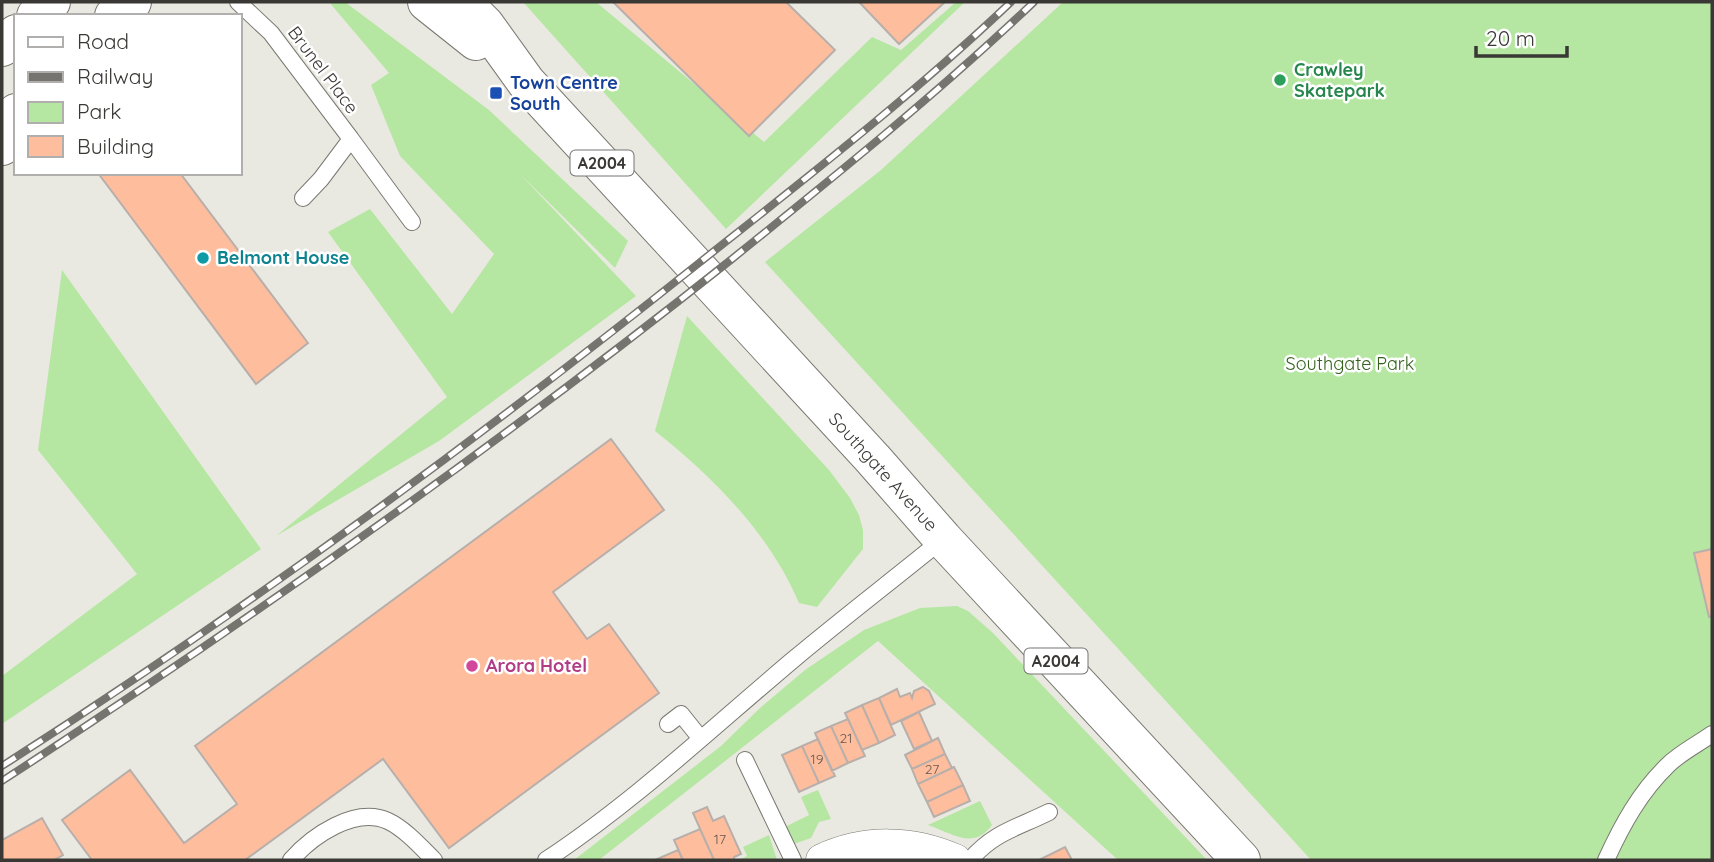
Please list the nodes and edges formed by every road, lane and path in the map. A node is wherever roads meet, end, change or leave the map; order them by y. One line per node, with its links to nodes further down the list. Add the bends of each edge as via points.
1 (51, 2): 6 (main road)
2 (132, 2): 7 (main road)
3 (238, 2): 10 (lane, Brunel Place, via 271,33)
4 (427, 2): 8 (main road, Southgate Avenue / A2004)
5 (462, 2): 8 (main road, Southgate Avenue / A2004, via 485,25)
6 (38, 14)
7 (117, 14)
8 (526, 82): 14 (main road, Southgate Avenue / A2004)
9 (14, 116): 11 (main road)
10 (351, 139): 12 (lane, Brunel Place); 13 (lane)
11 (2, 146)
12 (303, 198)
13 (412, 222)
14 (943, 539): 17 (lane); 27 (main road, Southgate Avenue / A2004)
15 (668, 724): 17 (lane, via 681,714)
16 (1712, 734): 28 (lane, via 1669,763 1633,808)
17 (701, 739): 22 (lane)
18 (745, 760): 23 (lane)
19 (1049, 812): 26 (lane, via 993,837)
20 (292, 860): 21 (lane, via 334,827 369,816 388,821)
21 (434, 860)
22 (547, 860)
23 (793, 860)
24 (822, 860): 25 (street, via 862,846 883,845 928,849)
25 (955, 860)
26 (971, 860)
27 (1241, 860)
28 (1606, 860)

